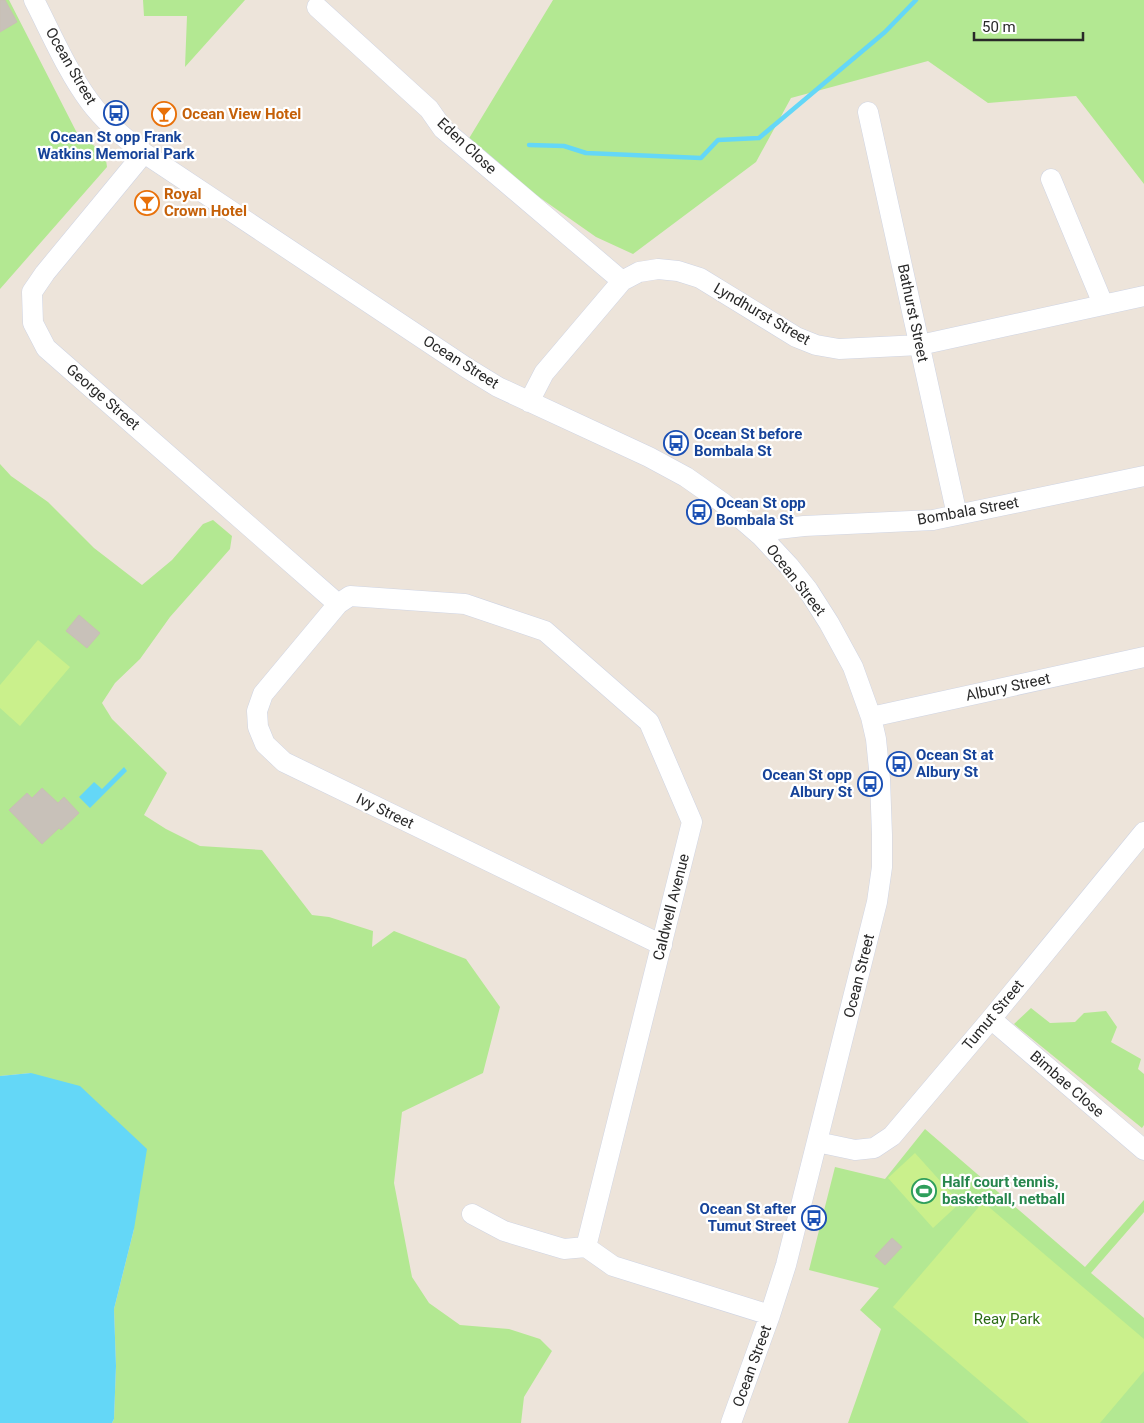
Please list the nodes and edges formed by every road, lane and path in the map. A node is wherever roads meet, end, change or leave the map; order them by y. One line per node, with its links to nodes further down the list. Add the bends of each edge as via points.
1 (34, 0): 4 (street, Ocean Street, via 90,103)
2 (317, 7): 6 (street, Eden Close, via 429,109 443,128)
3 (868, 112): 9 (street, Bathurst Street)
4 (144, 153): 10 (street, Ocean Street, via 468,368); 14 (street, George Street, via 32,292 33,323 46,348)
5 (1051, 179): 8 (street)
6 (622, 281): 9 (street, Lyndhurst Street, via 639,272 658,269 700,278 796,337 816,345 839,349); 10 (street, Lyndhurst Street, via 544,373)
7 (1144, 296): 8 (street, Lyndhurst Street)
8 (1103, 304): 9 (street, Lyndhurst Street)
9 (920, 345): 12 (street, Bathurst Street)
10 (529, 402): 13 (street, Ocean Street, via 686,477)
11 (1144, 476): 12 (street, Bombala Street)
12 (957, 515): 13 (street, Bombala Street, via 933,520 804,526 777,529)
13 (762, 536): 16 (street, Ocean Street, via 808,590 829,623 853,668)
14 (338, 604): 18 (street, Caldwell Avenue, via 350,596 465,604 545,631 649,722 692,822); 18 (street, Ivy Street, via 263,694 257,711 258,727 265,744 284,762)
15 (1144, 657): 16 (street, Albury Street)
16 (871, 717): 20 (street, Ocean Street, via 880,779 882,867 877,902)
17 (1144, 832): 19 (street, Tumut Street)
18 (662, 944): 23 (street, Caldwell Avenue)
19 (991, 1019): 20 (street, Tumut Street, via 892,1136 874,1148 855,1150); 21 (street, Bimbae Close)
20 (817, 1142): 24 (street, Ocean Street)
21 (1144, 1150)
22 (472, 1214): 23 (street, via 504,1231 564,1249)
23 (586, 1247): 24 (street, via 613,1266)
24 (770, 1315): 25 (street, Ocean Street)
25 (731, 1423)

